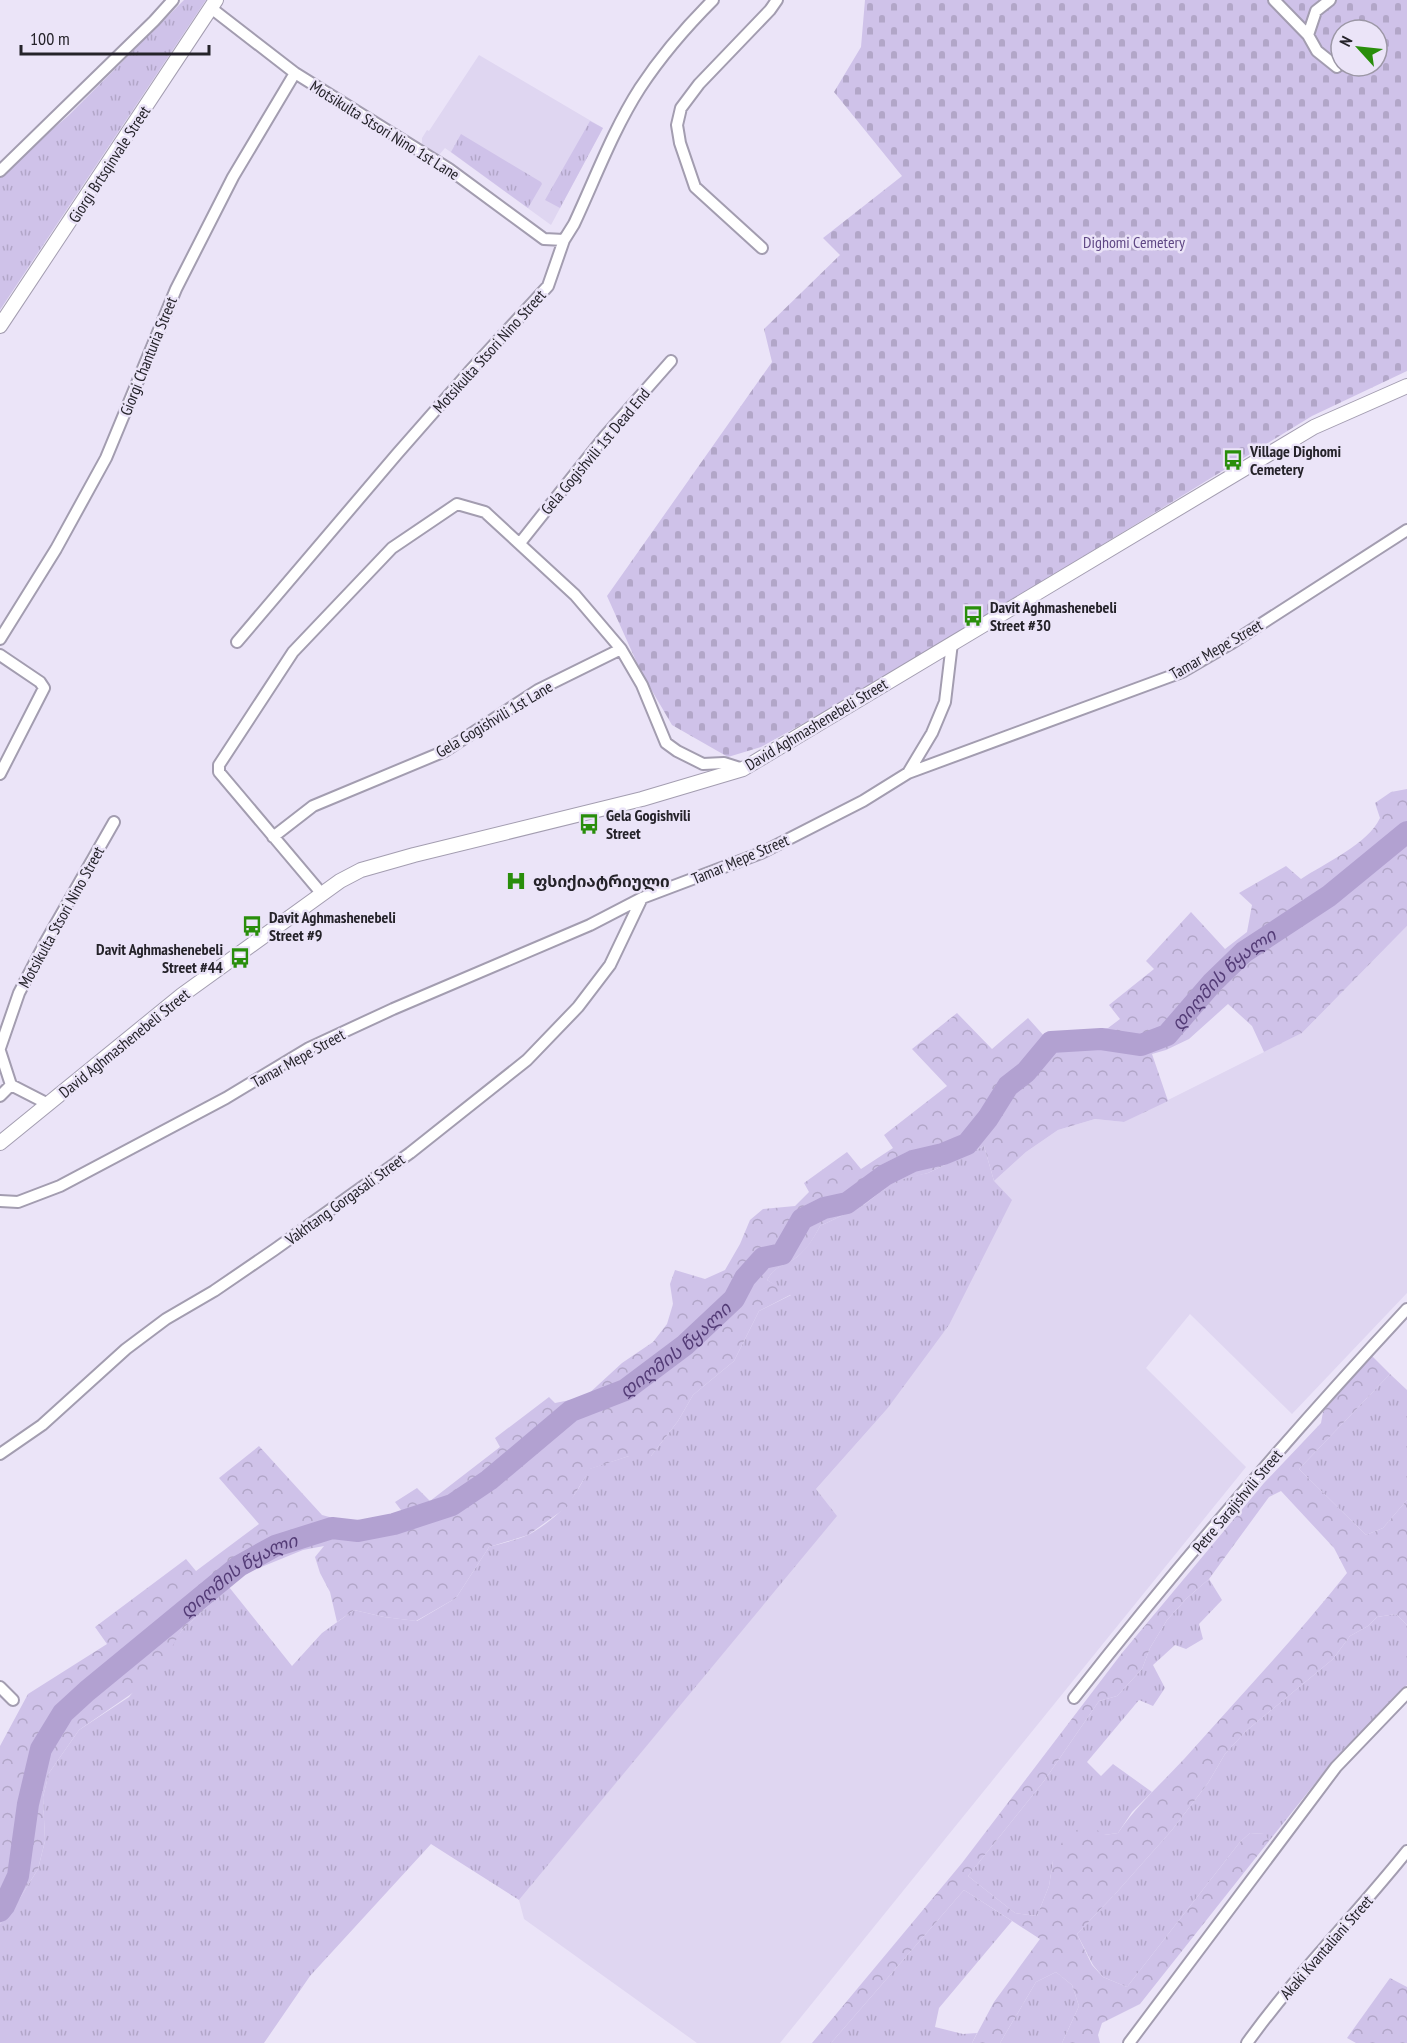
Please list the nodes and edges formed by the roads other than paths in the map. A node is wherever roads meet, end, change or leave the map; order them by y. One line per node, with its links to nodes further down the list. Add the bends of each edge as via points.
1 (172, 0): 10 (street)
2 (713, 0): 11 (street, Motsikulta Stsori Nino Street, via 641,87)
3 (777, 0): 12 (street, via 699,84 681,108 677,125 695,187)
4 (1274, 0): 7 (street)
5 (1330, 0): 7 (street, via 1316,11)
6 (214, 4): 9 (street, Motsikulta Stsori Nino 1st Lane); 13 (street, Giorgi Brtsqinvale Street)
7 (1308, 35): 8 (street, via 1317,51)
8 (1329, 61)
9 (295, 73): 11 (street, Motsikulta Stsori Nino 1st Lane, via 449,169 544,239); 18 (street, Giorgi Chanturia Street, via 232,177 176,289 106,458)
10 (0, 171)
11 (564, 240): 19 (street, Motsikulta Stsori Nino Street, via 548,286 419,429)
12 (762, 248)
13 (0, 326)
14 (671, 361): 17 (street, Gela Gogishvili 1st Dead End)
15 (1407, 386): 20 (street, David Aghmashenebeli Street, via 1314,427)
16 (1407, 530): 24 (street, Tamar Mepe Street, via 1182,672)
17 (520, 543): 21 (street, via 575,596); 27 (street, via 485,512 456,504 392,548 293,652 218,769)
18 (0, 639)
19 (237, 642)
20 (952, 643): 23 (street, David Aghmashenebeli Street); 24 (street, via 945,702)
21 (621, 649): 23 (street, via 642,685 666,743 703,764 724,763); 27 (street, Gela Gogishvili 1st Lane, via 538,690 445,751 313,806)
22 (0, 655): 25 (street, via 44,688)
23 (743, 769): 28 (street, David Aghmashenebeli Street, via 642,799 361,870)
24 (908, 773): 29 (street, Tamar Mepe Street, via 863,801 761,853)
25 (0, 774)
26 (114, 822): 30 (street, Motsikulta Stsori Nino Street, via 19,993)
27 (273, 837): 28 (street)
28 (322, 894): 33 (street, David Aghmashenebeli Street, via 182,995)
29 (642, 898): 35 (street, Tamar Mepe Street, via 590,925 309,1048 226,1098 60,1186 18,1202); 37 (street, Vakhtang Gorgasali Street, via 610,965 578,1007 527,1060 410,1153 214,1291 166,1319 126,1349 42,1425)
30 (0, 1049): 31 (street, Motsikulta Stsori Nino Street)
31 (12, 1085): 32 (street); 33 (street)
32 (0, 1096)
33 (48, 1104): 34 (street, David Aghmashenebeli Street)
34 (0, 1143)
35 (0, 1201)
36 (1407, 1309): 40 (street, Petre Sarajishvili Street, via 1248,1486)
37 (0, 1454)
38 (0, 1687): 41 (street)
39 (1407, 1693): 43 (street, via 1336,1767)
40 (1074, 1698)
41 (13, 1700)
42 (1407, 1851): 44 (street, Akaki Kvantaliani Street)
43 (1129, 2043)
44 (1247, 2043)

